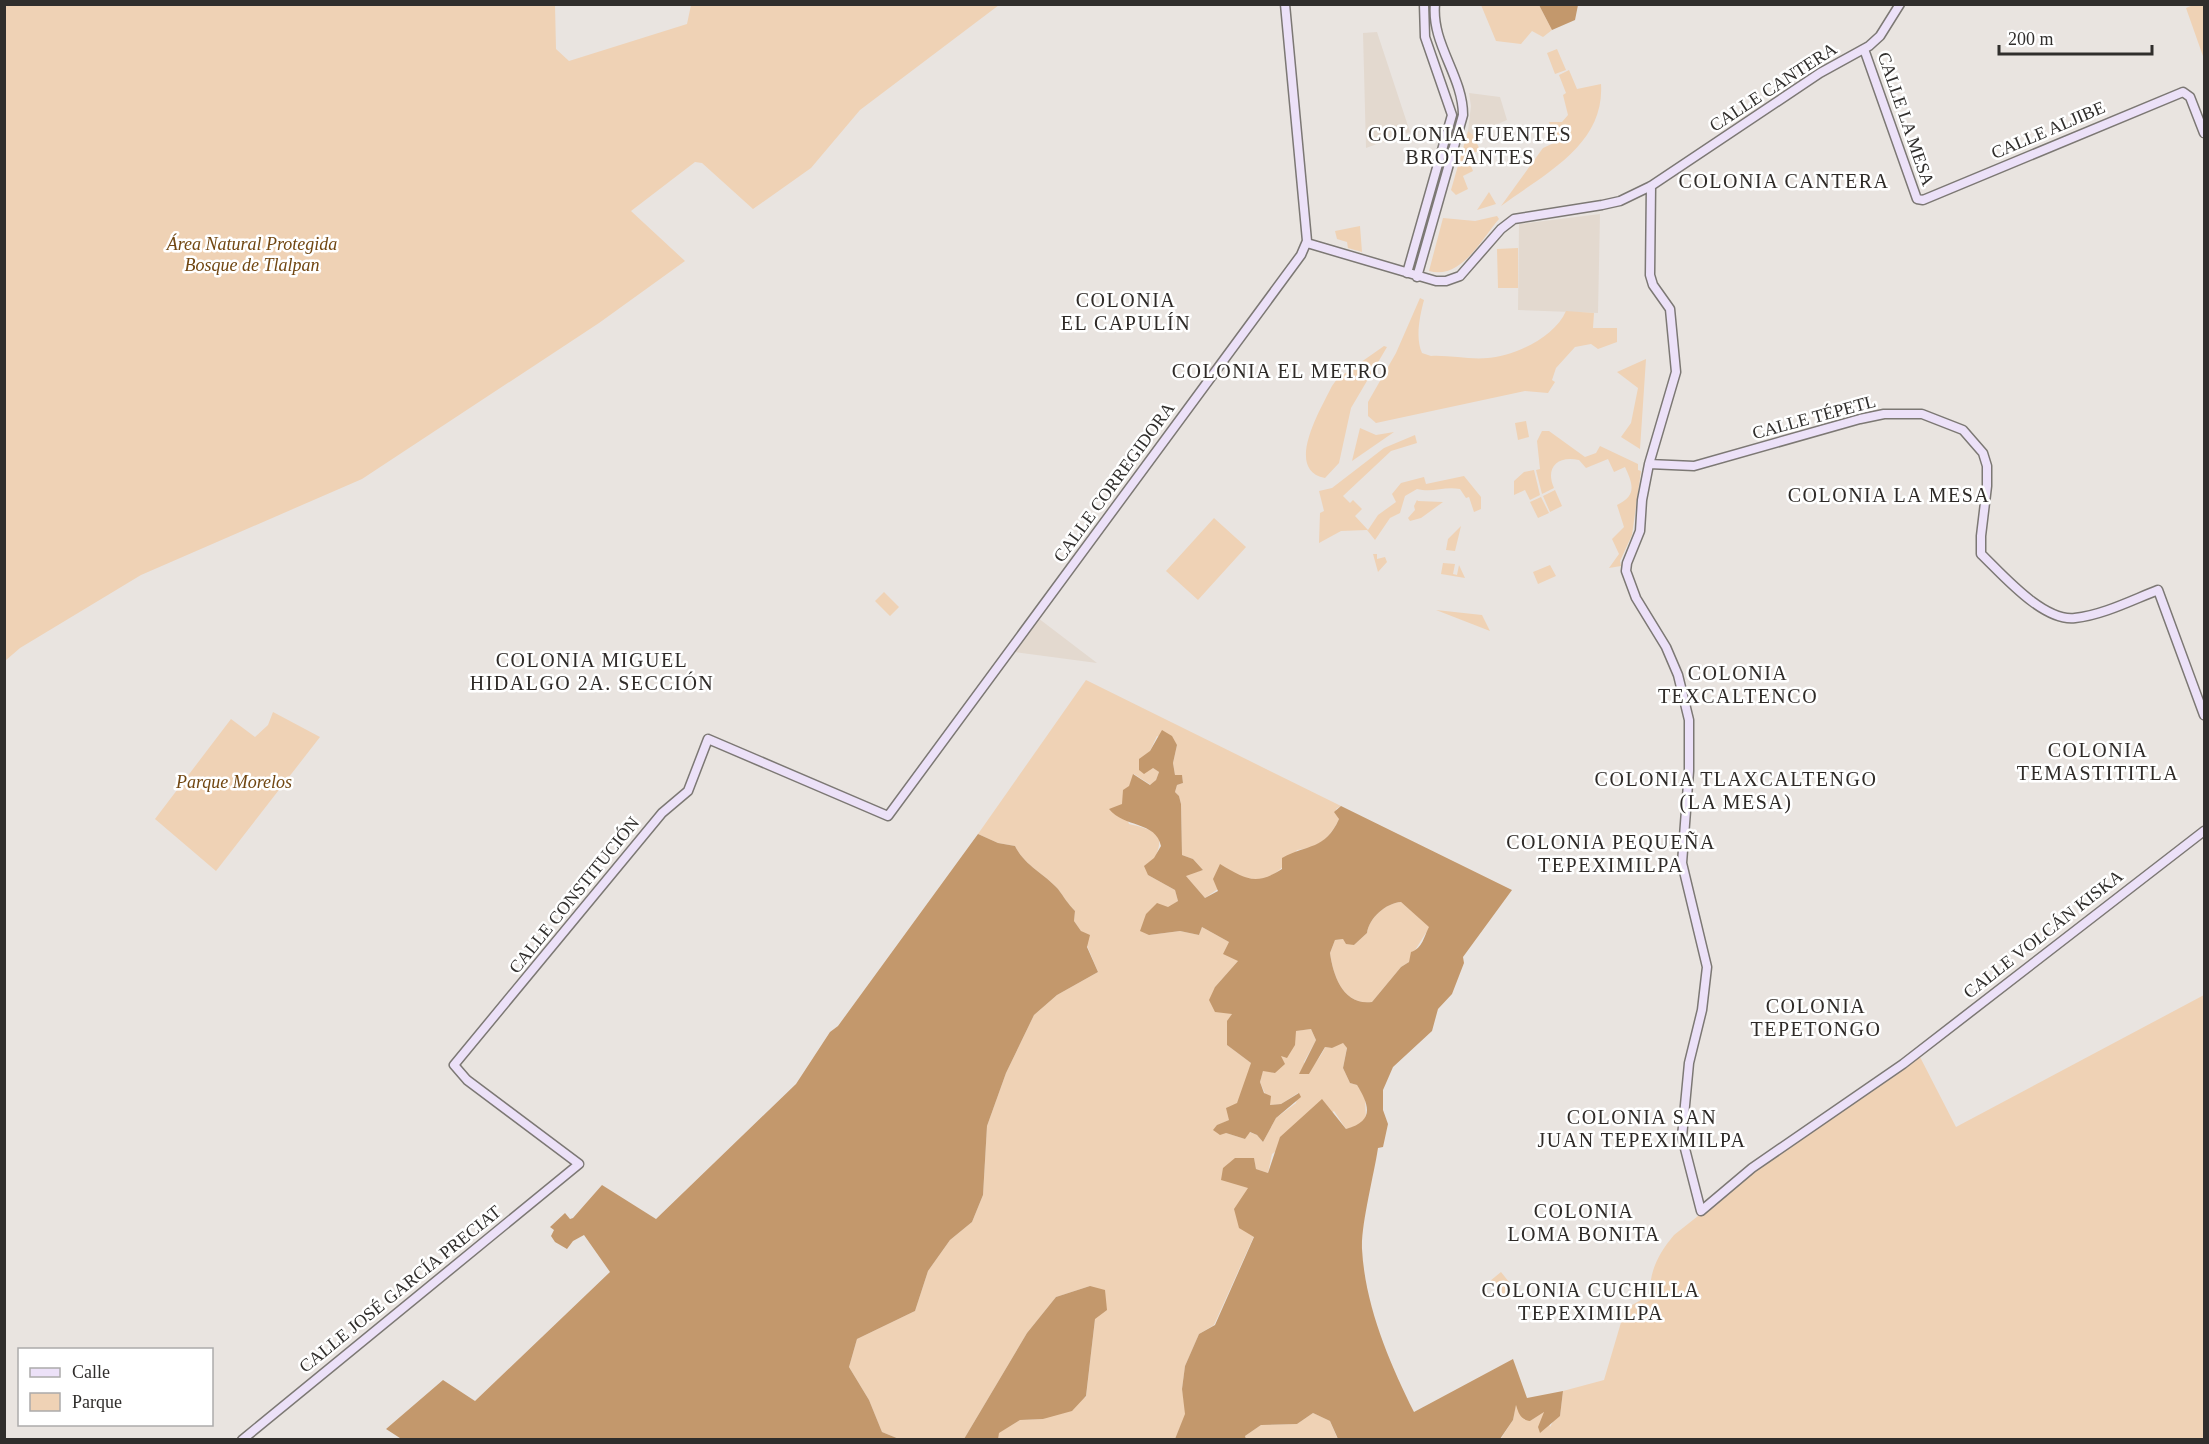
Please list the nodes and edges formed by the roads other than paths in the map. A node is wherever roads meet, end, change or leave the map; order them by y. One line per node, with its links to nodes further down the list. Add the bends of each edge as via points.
1 (1285, 4): 11 (street)
2 (1424, 4): 7 (street, via 1425,37 1452,115)
3 (1435, 4): 8 (street, via 1435,27 1463,104)
4 (1900, 4): 5 (street, CALLE CANTERA, via 1880,36)
5 (1864, 49): 9 (street, CALLE CANTERA, via 1820,73); 10 (street, CALLE LA MESA)
6 (2205, 133): 10 (street, CALLE ALJIBE, via 2190,97 2182,92 1943,192)
7 (1438, 166): 8 (street); 12 (street)
8 (1448, 169): 13 (street)
9 (1651, 186): 13 (street, CALLE CANTERA, via 1611,203 1514,219 1460,276 1446,281); 14 (street, via 1650,275 1670,309 1676,372)
10 (1917, 199)
11 (1307, 243): 12 (street, CALLE CANTERA); 16 (street, CALLE CORREGIDORA, via 1242,338 888,816)
12 (1407, 273): 13 (street, CALLE CANTERA)
13 (1417, 277)
14 (1649, 464): 15 (street, CALLE TÉPETL, via 1694,466 1884,414 1922,414 1963,430 1983,453 1987,466 1981,554 2021,593 2054,614 2072,619 2158,590); 17 (street, CALLE VOLCÁN KISKA, via 1640,531 1626,571 1636,598 1678,675 1689,720 1682,863 1707,967 1702,1010 1689,1063 1682,1137 1701,1211 1785,1144 1903,1064)
15 (2205, 715)
16 (708, 740): 18 (street, CALLE CONSTITUCIÓN, via 688,791 662,813 454,1065 467,1080)
17 (2205, 831)
18 (579, 1164): 19 (street, CALLE JOSÉ GARCÍA PRECIAT)
19 (242, 1440)

